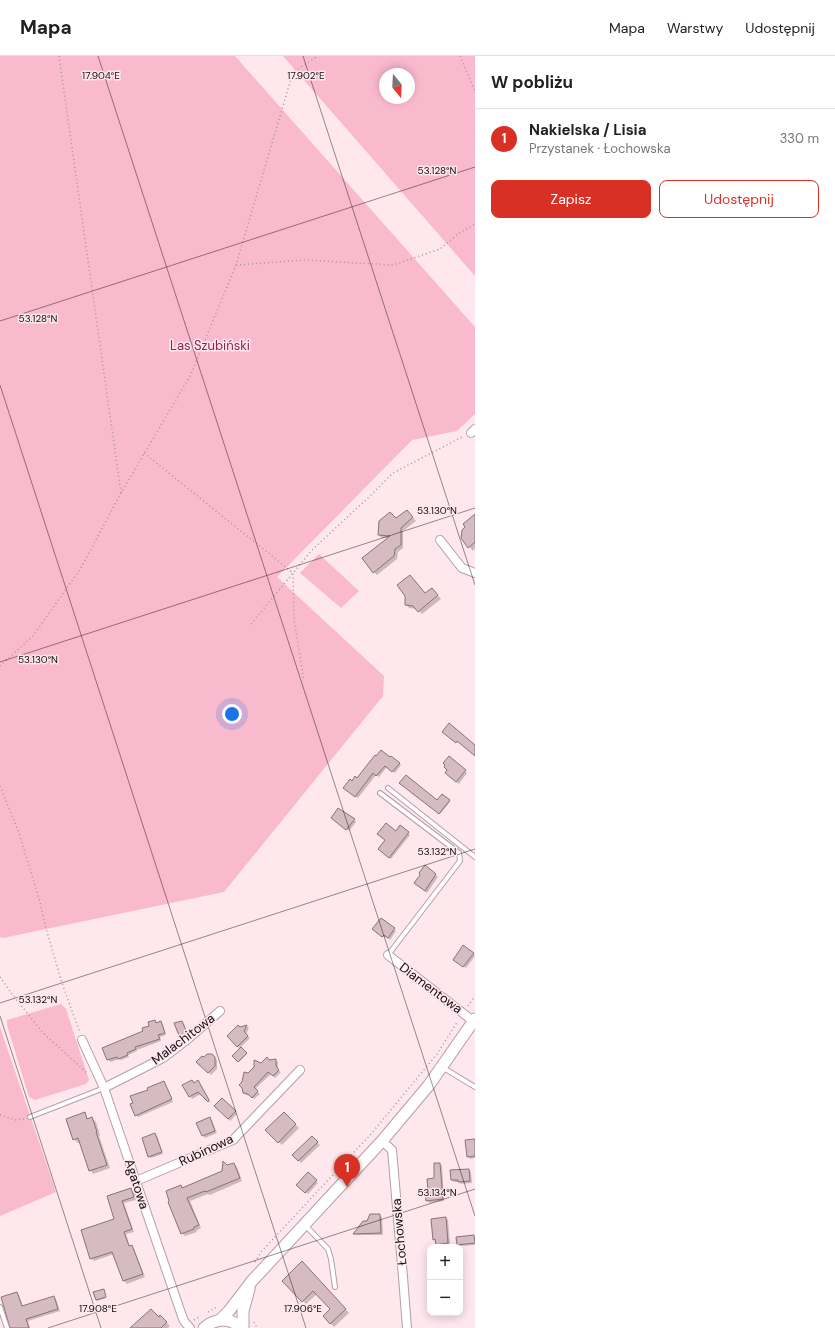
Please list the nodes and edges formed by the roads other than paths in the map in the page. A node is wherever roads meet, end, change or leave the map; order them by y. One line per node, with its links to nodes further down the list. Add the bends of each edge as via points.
1 (440, 540): 2 (street, via 462,568)
2 (475, 573)
3 (388, 788): 5 (lane)
4 (380, 793): 6 (lane, via 459,853 460,861)
5 (475, 857)
6 (388, 955): 8 (street, Diamentowa)
7 (220, 1011): 13 (street, Malachitowa, via 163,1058)
8 (474, 1020): 10 (main road)
9 (82, 1040): 13 (street, Agatowa)
10 (442, 1067): 12 (lane); 15 (main road)
11 (300, 1070): 16 (street, Rubinowa, via 233,1140)
12 (475, 1087)
13 (104, 1088): 14 (lane); 16 (street, Agatowa)
14 (30, 1117)
15 (382, 1141): 17 (main road); 26 (street, Łochowska, via 392,1150)
16 (136, 1181): 23 (street, Agatowa, via 182,1316)
17 (305, 1224): 18 (main road); 19 (lane, via 328,1249)
18 (252, 1281): 21 (main road); 25 (main road, via 242,1310)
19 (335, 1287)
20 (0, 1307): 22 (lane)
21 (220, 1320): 24 (main road); 25 (main road, via 234,1322)
22 (7, 1328)
23 (190, 1328)
24 (204, 1328)
25 (242, 1328)
26 (407, 1328)

